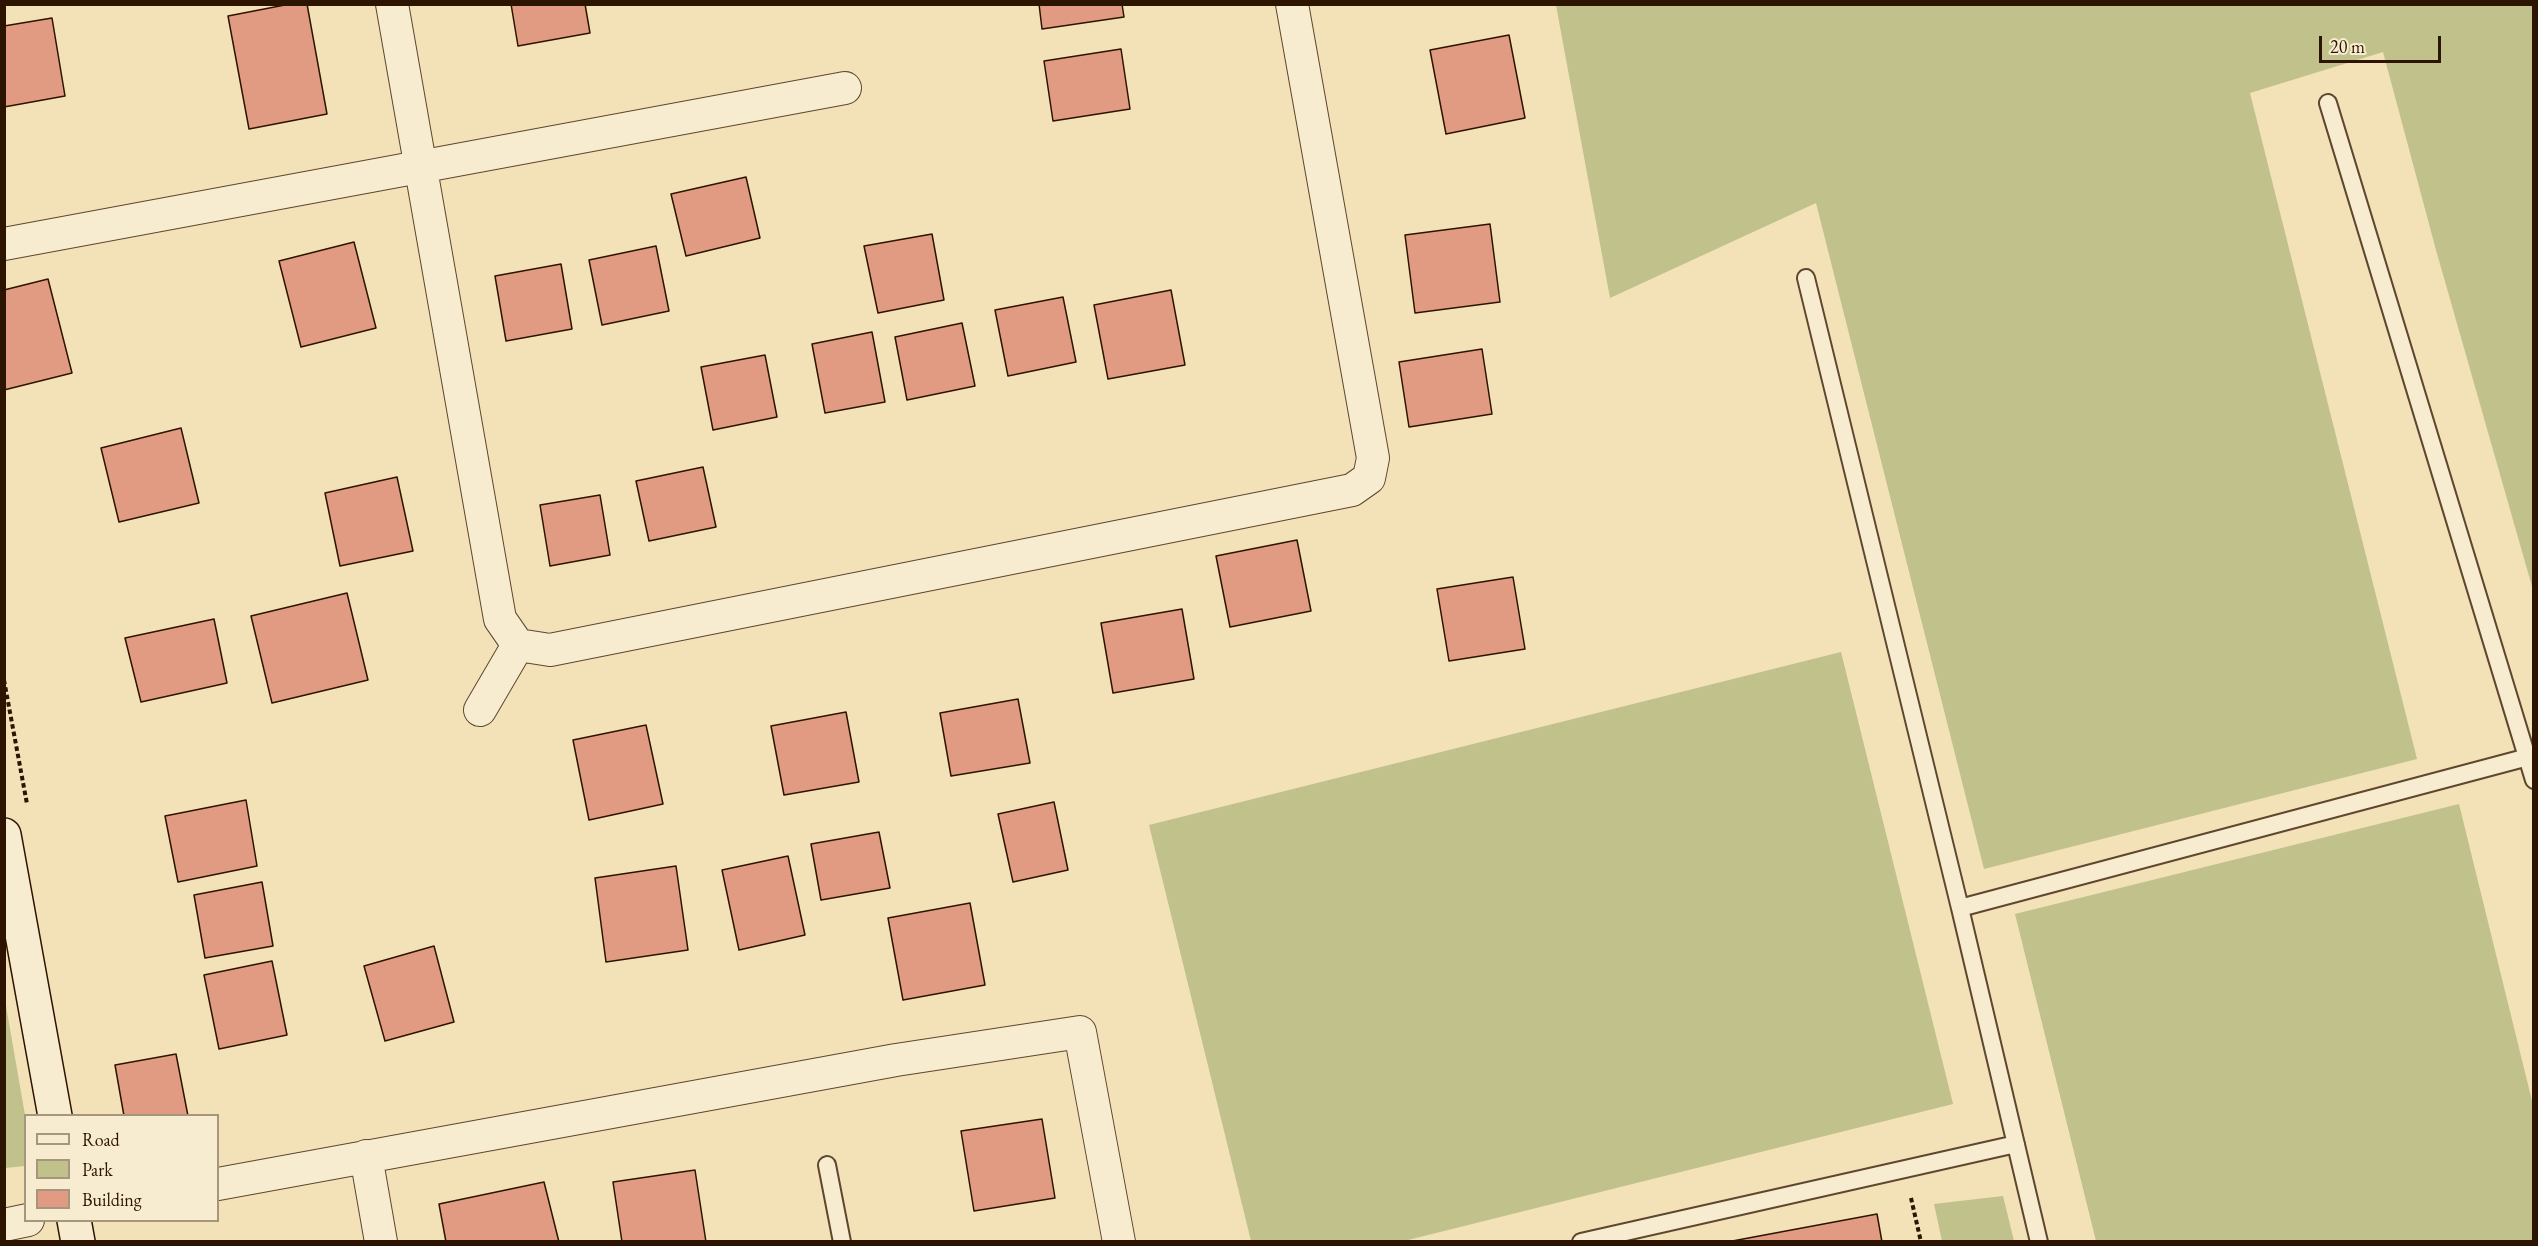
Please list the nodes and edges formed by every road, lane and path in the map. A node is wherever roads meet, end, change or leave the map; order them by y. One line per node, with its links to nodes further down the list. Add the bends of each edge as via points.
1 (392, 4): 5 (street)
2 (1292, 4): 8 (street, via 1373,458 1369,478 1352,490 550,650)
3 (845, 88): 5 (street)
4 (2328, 103): 10 (lane)
5 (421, 168): 6 (street); 8 (street, via 500,619)
6 (4, 244)
7 (1806, 278): 13 (lane)
8 (518, 645): 9 (street)
9 (480, 710)
10 (2528, 757): 11 (lane); 13 (lane)
11 (2534, 780)
12 (4, 835): 14 (street)
13 (1960, 908): 15 (lane)
14 (55, 1114)
15 (2016, 1144): 18 (lane); 29 (lane)
16 (366, 1156): 19 (street); 24 (street); 26 (street, via 896,1060 1080,1032)
17 (827, 1165): 25 (lane)
18 (1904, 1169): 27 (lane); 28 (path)
19 (219, 1184)
20 (24, 1222): 22 (street)
21 (74, 1222): 23 (street)
22 (4, 1225)
23 (78, 1242)
24 (381, 1242)
25 (842, 1242)
26 (1119, 1242)
27 (1581, 1242)
28 (1921, 1242)
29 (2039, 1242)

